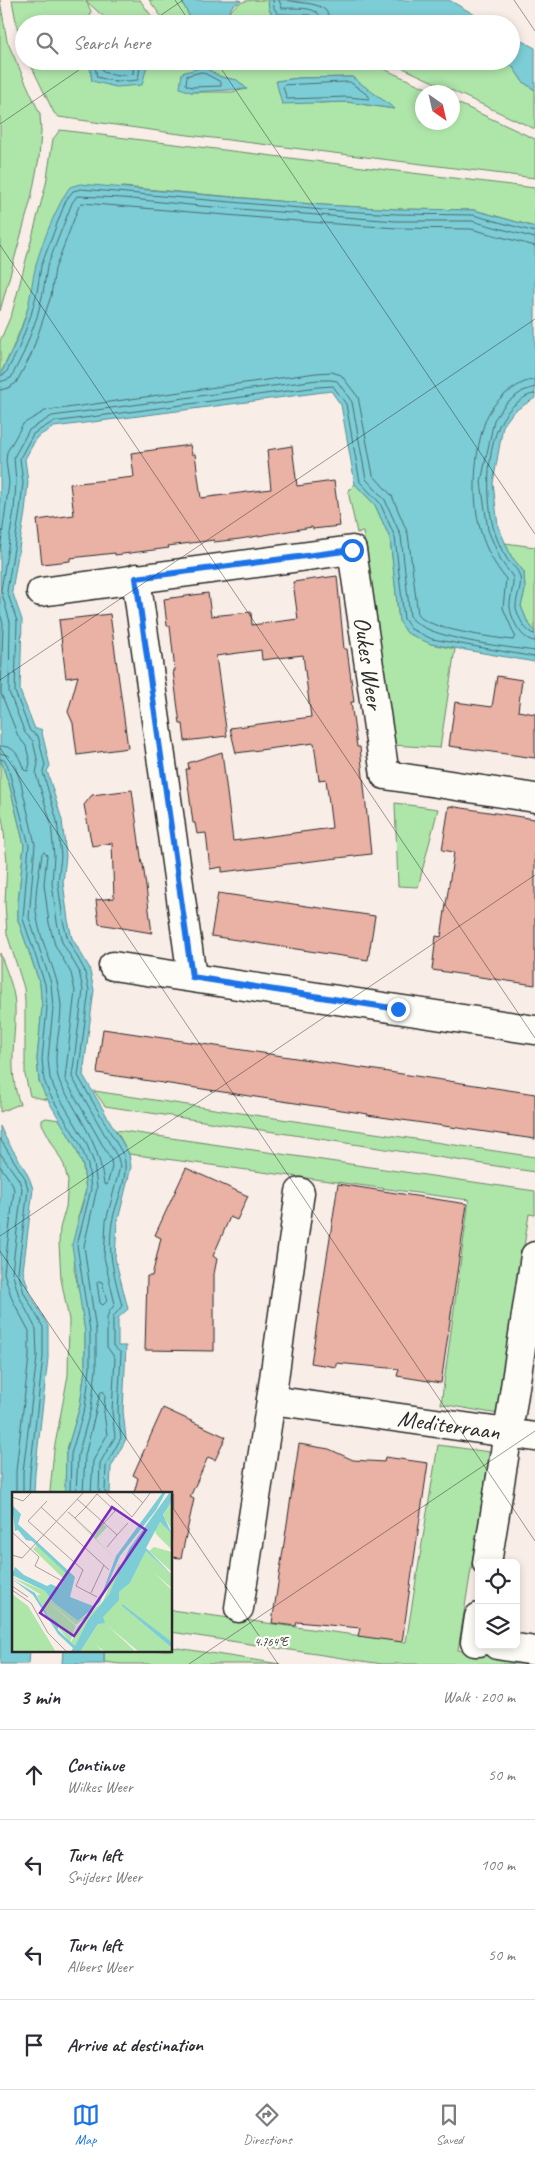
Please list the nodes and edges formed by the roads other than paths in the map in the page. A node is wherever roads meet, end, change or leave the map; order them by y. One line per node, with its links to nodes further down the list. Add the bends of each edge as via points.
1 (136, 578): 2 (street); 3 (street, Oukes Weer, via 352,550 385,775); 5 (street)
2 (41, 592)
3 (535, 798)
4 (113, 966): 5 (street)
5 (192, 977): 6 (street)
6 (535, 1030)
7 (300, 1192): 9 (street)
8 (535, 1256): 10 (street, Mediterraan)
9 (271, 1400): 10 (street, Mediterraan); 13 (street)
10 (508, 1433): 11 (street); 12 (street)
11 (535, 1437)
12 (488, 1559)
13 (239, 1608)
14 (520, 1649): 15 (street)
15 (535, 1651)

